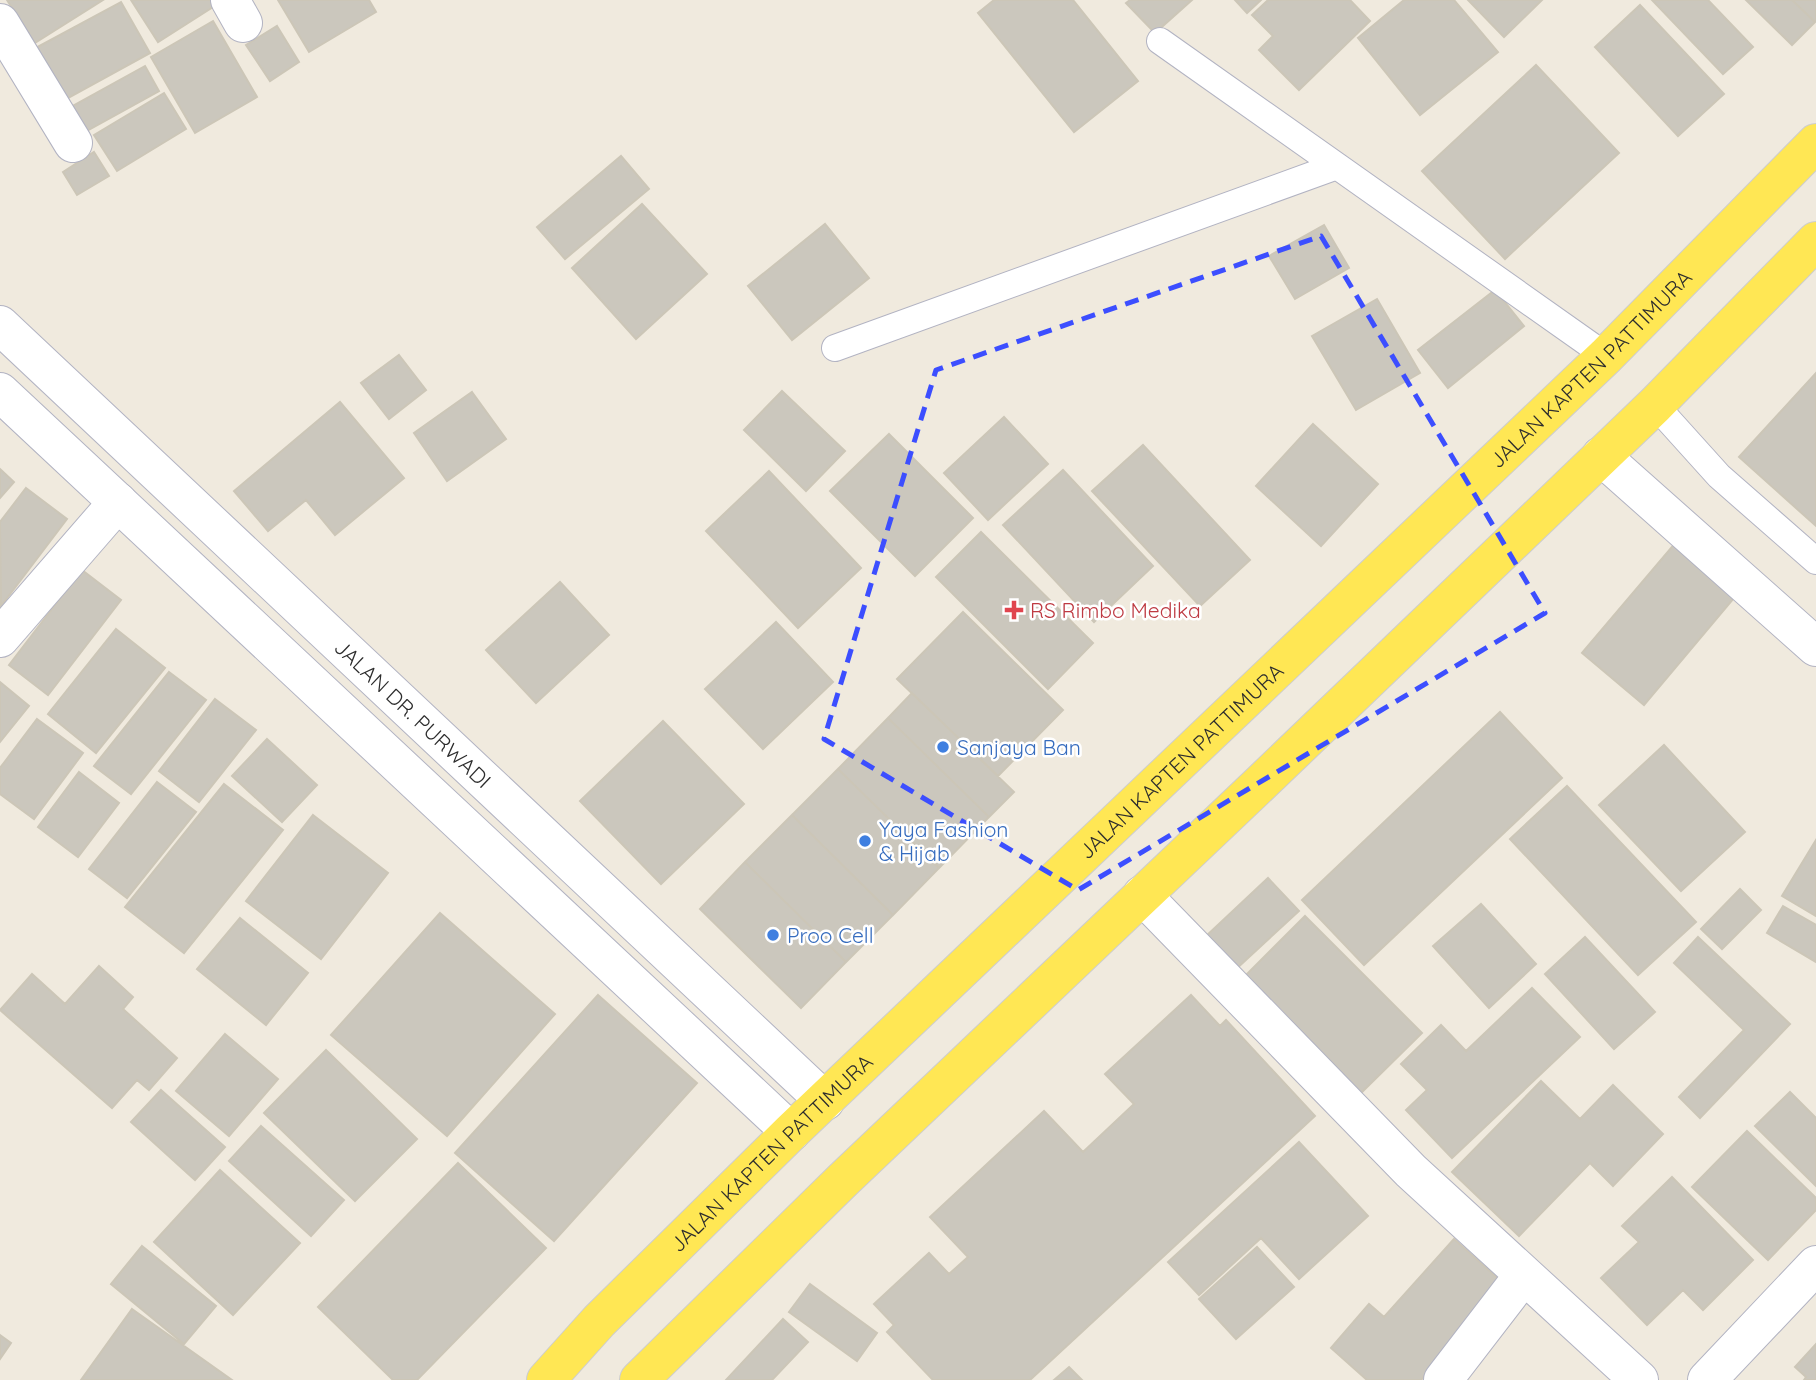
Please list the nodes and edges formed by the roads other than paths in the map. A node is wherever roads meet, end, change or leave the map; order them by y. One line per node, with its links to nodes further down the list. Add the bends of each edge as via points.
1 (0, 23): 3 (street)
2 (1160, 41): 5 (lane)
3 (73, 143)
4 (1816, 143): 9 (main road, JALAN KAPTEN PATTIMURA)
5 (1337, 166): 8 (lane); 9 (lane)
6 (1816, 241): 11 (main road)
7 (0, 325): 18 (street, JALAN DR. PURWADI)
8 (835, 348)
9 (1606, 356): 18 (main road, JALAN KAPTEN PATTIMURA)
10 (0, 392): 13 (street)
11 (1655, 405): 12 (main road); 14 (lane, via 1719,476)
12 (1601, 456): 16 (street); 17 (main road)
13 (118, 502): 15 (street); 19 (street)
14 (1816, 561)
15 (0, 638)
16 (1816, 647)
17 (1143, 895): 21 (street, via 1411,1171); 22 (main road, via 843,1180)
18 (825, 1101): 19 (main road, JALAN KAPTEN PATTIMURA)
19 (792, 1132): 23 (main road, JALAN KAPTEN PATTIMURA)
20 (1816, 1265): 26 (street)
21 (1523, 1276): 24 (street); 25 (street)
22 (654, 1375)
23 (545, 1380)
24 (1443, 1380)
25 (1639, 1380)
26 (1707, 1380)

